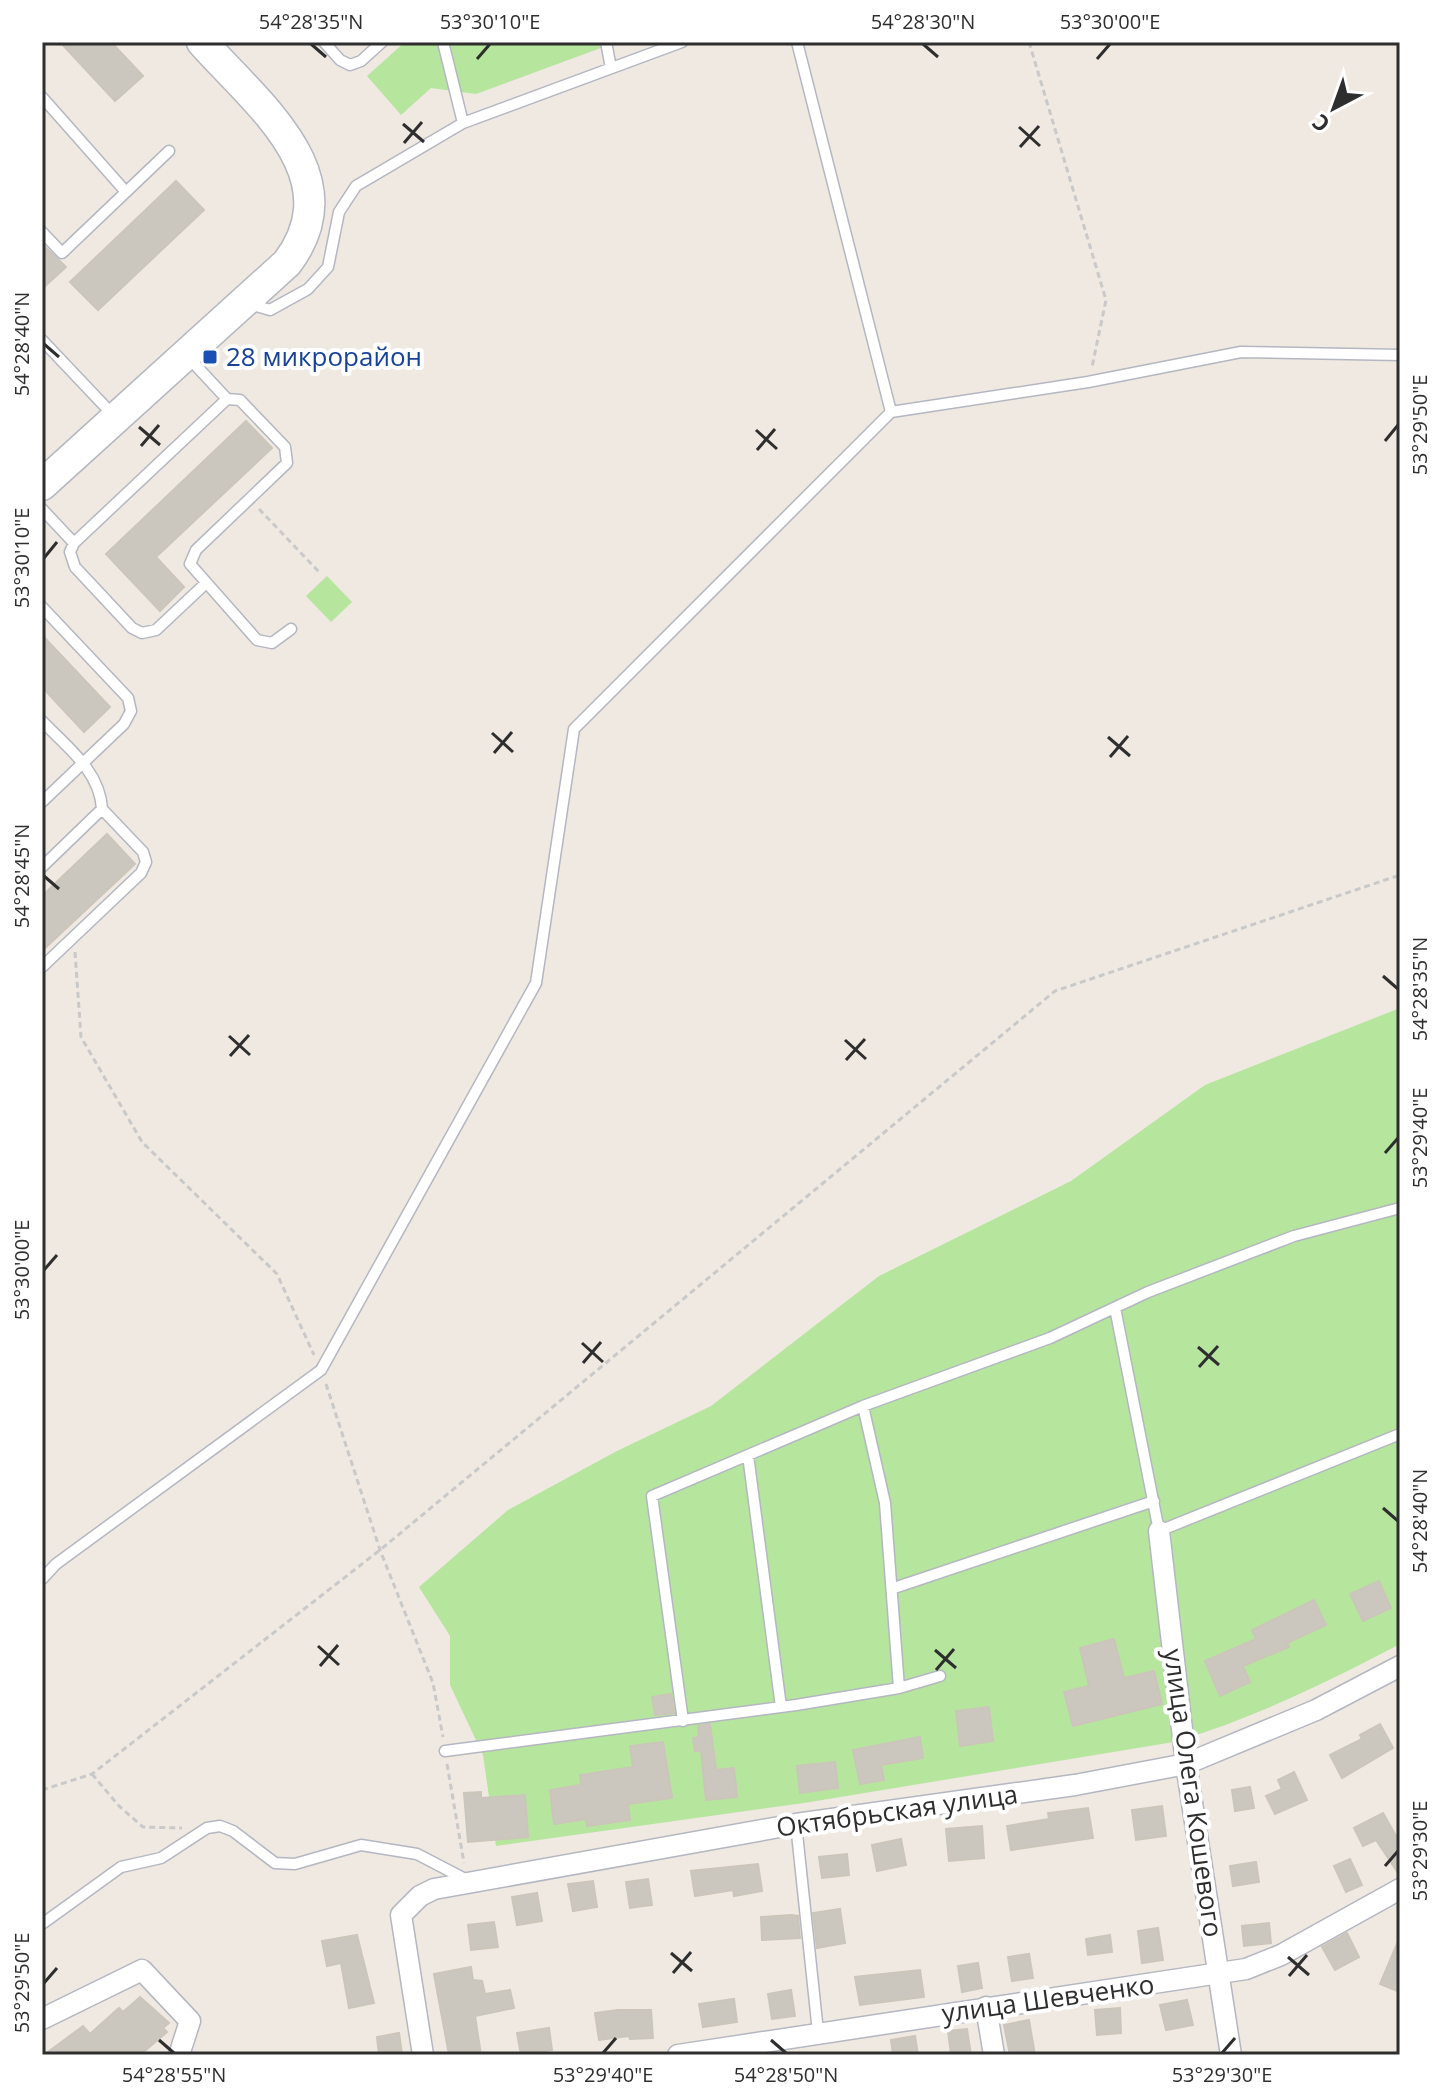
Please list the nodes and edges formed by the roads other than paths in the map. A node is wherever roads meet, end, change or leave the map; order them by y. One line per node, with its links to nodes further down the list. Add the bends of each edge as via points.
1 (202, 42): 14 (main road, via 292,145 309,178 310,217 299,247)
2 (324, 42): 3 (lane, via 350,65)
3 (382, 42)
4 (443, 42): 10 (lane)
5 (606, 42): 8 (lane)
6 (682, 42): 8 (lane)
7 (797, 42): 19 (lane)
8 (611, 68): 10 (lane)
9 (42, 97): 12 (lane)
10 (463, 123): 14 (lane, via 356,186 339,212 328,267 308,289 270,310)
11 (169, 151): 12 (lane)
12 (126, 192): 13 (lane, via 62,253)
13 (42, 232)
14 (244, 302): 16 (main road)
15 (42, 340): 20 (lane)
16 (186, 355): 18 (lane); 20 (main road)
17 (1400, 355): 19 (lane, via 1241,352)
18 (227, 399): 23 (lane); 24 (lane, via 240,400 288,455 282,469 190,558 192,571)
19 (891, 412): 40 (lane, via 574,729 536,983 321,1370)
20 (116, 418): 21 (main road)
21 (42, 485)
22 (42, 509): 23 (lane)
23 (74, 543): 24 (lane, via 70,552 75,567 142,633 156,630)
24 (205, 584): 26 (lane, via 257,640 272,643)
25 (42, 607): 28 (lane, via 130,705 124,724)
26 (291, 629)
27 (42, 721): 28 (lane)
28 (82, 763): 29 (lane); 30 (lane, via 97,782)
29 (42, 802)
30 (102, 809): 31 (lane); 32 (lane, via 143,852 145,867)
31 (42, 867)
32 (42, 967)
33 (1400, 1208): 34 (lane, via 1294,1236)
34 (1115, 1308): 35 (lane, via 1050,1338); 38 (lane)
35 (863, 1406): 37 (lane); 41 (lane, via 885,1503)
36 (1400, 1434): 39 (lane)
37 (748, 1455): 45 (lane); 46 (lane, via 652,1496)
38 (1154, 1501): 39 (lane); 41 (lane)
39 (1159, 1531): 48 (street, улица Олега Кошевого)
40 (42, 1579)
41 (894, 1588): 44 (lane)
42 (1400, 1666): 48 (street, Октябрьская улица, via 1316,1710)
43 (940, 1676): 44 (lane)
44 (899, 1688): 45 (lane)
45 (781, 1707): 46 (lane)
46 (683, 1721): 47 (lane)
47 (445, 1751)
48 (1186, 1764): 49 (street, Октябрьская улица); 53 (street, улица Олега Кошевого)
49 (796, 1824): 50 (street, Октябрьская улица); 56 (lane)
50 (467, 1880): 52 (lane, via 417,1854 361,1845 295,1864 275,1863 220,1826 207,1828 161,1858 121,1867); 58 (street, Октябрьская улица, via 420,1896 401,1915)
51 (1400, 1889): 53 (street, улица Шевченко, via 1281,1955)
52 (42, 1924)
53 (1220, 1975): 54 (street, улица Шевченко); 61 (street, улица Олега Кошевого)
54 (986, 2007): 56 (street, улица Шевченко); 60 (street)
55 (42, 2019): 57 (street, via 142,1970 190,2021)
56 (818, 2032): 59 (street, улица Шевченко)
57 (179, 2055)
58 (423, 2055)
59 (678, 2055)
60 (994, 2055)
61 (1231, 2055)

